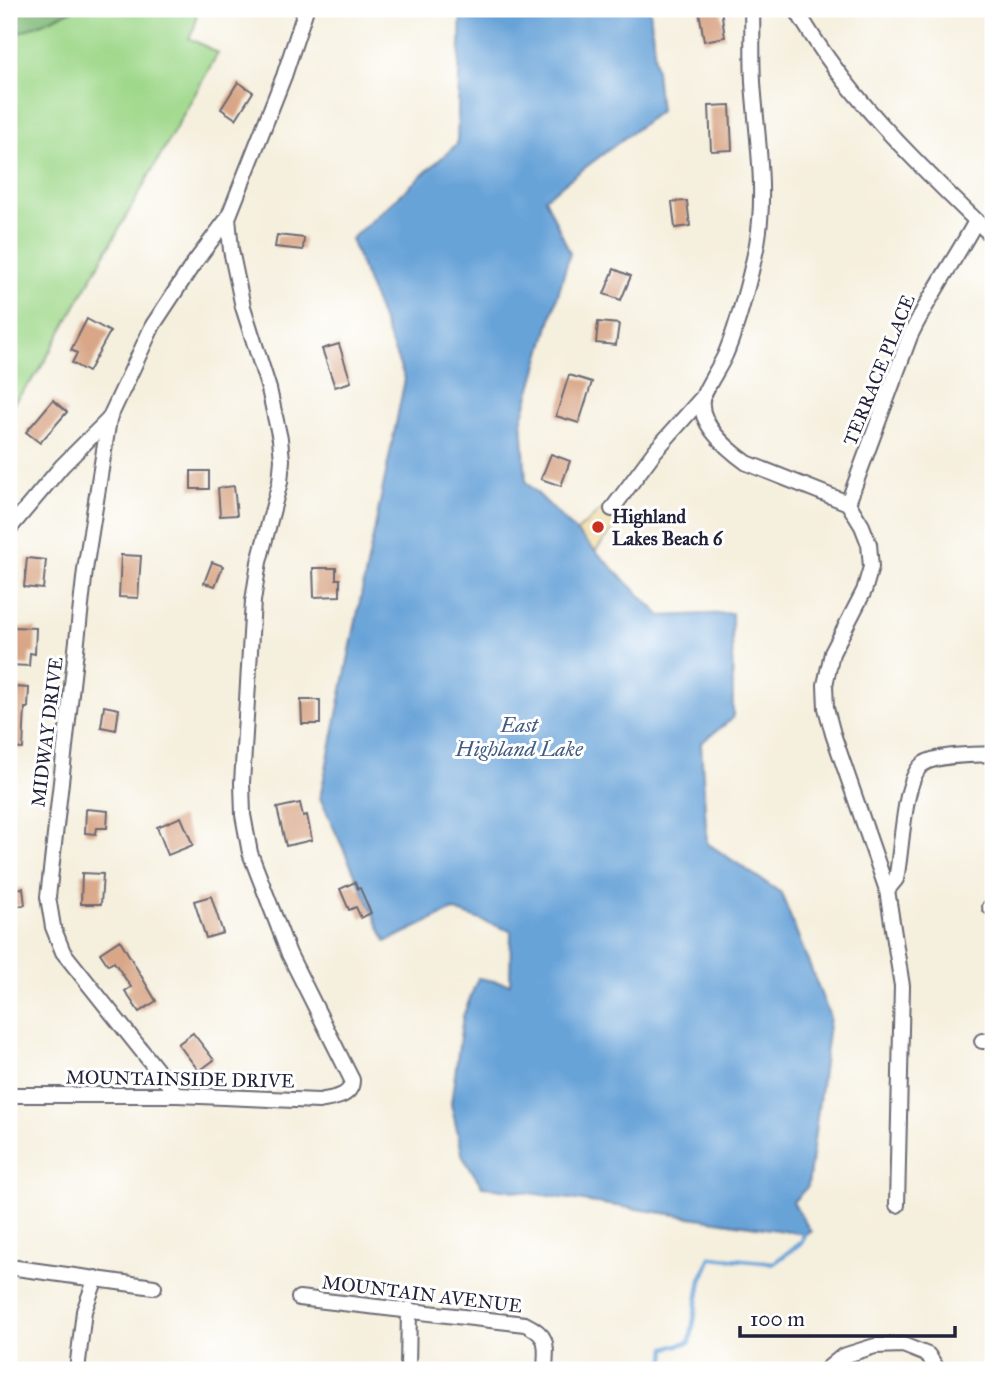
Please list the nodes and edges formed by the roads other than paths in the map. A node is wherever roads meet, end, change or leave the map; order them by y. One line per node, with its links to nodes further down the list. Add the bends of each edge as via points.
1 (306, 9): 4 (street)
2 (752, 9): 7 (street, via 761,154 757,244 727,352)
3 (796, 9): 5 (street, via 860,101)
4 (228, 218): 8 (street, via 153,326); 15 (street, MOUNTAINSIDE DRIVE, via 243,307 269,389 282,460 253,601 243,815 259,881 352,1087 338,1097 319,1101)
5 (976, 220): 6 (street); 9 (street, TERRACE PLACE, via 910,336)
6 (993, 237)
7 (701, 399): 9 (street, via 705,418 718,439 747,463); 10 (street)
8 (110, 418): 11 (street); 15 (street, MIDWAY DRIVE, via 85,570 48,897 63,952)
9 (848, 503): 13 (street, via 869,544 871,566 864,591 832,653 825,685 827,708)
10 (612, 509)
11 (9, 529)
12 (993, 754): 13 (street, via 940,758 924,763 915,773 908,788 896,879)
13 (887, 890): 16 (street, via 902,986)
14 (9, 1095): 15 (street, MOUNTAINSIDE DRIVE)
15 (177, 1095)
16 (897, 1205)
17 (9, 1267): 18 (street)
18 (96, 1278): 19 (street); 22 (street, via 85,1311)
19 (153, 1287)
20 (299, 1298): 21 (street, MOUNTAIN AVENUE)
21 (409, 1309): 23 (street); 24 (street, MOUNTAIN AVENUE, via 525,1324 545,1340)
22 (77, 1370)
23 (408, 1370)
24 (545, 1370)
25 (827, 1370): 26 (street, via 843,1356 874,1346 903,1345 928,1355)
26 (938, 1370)

